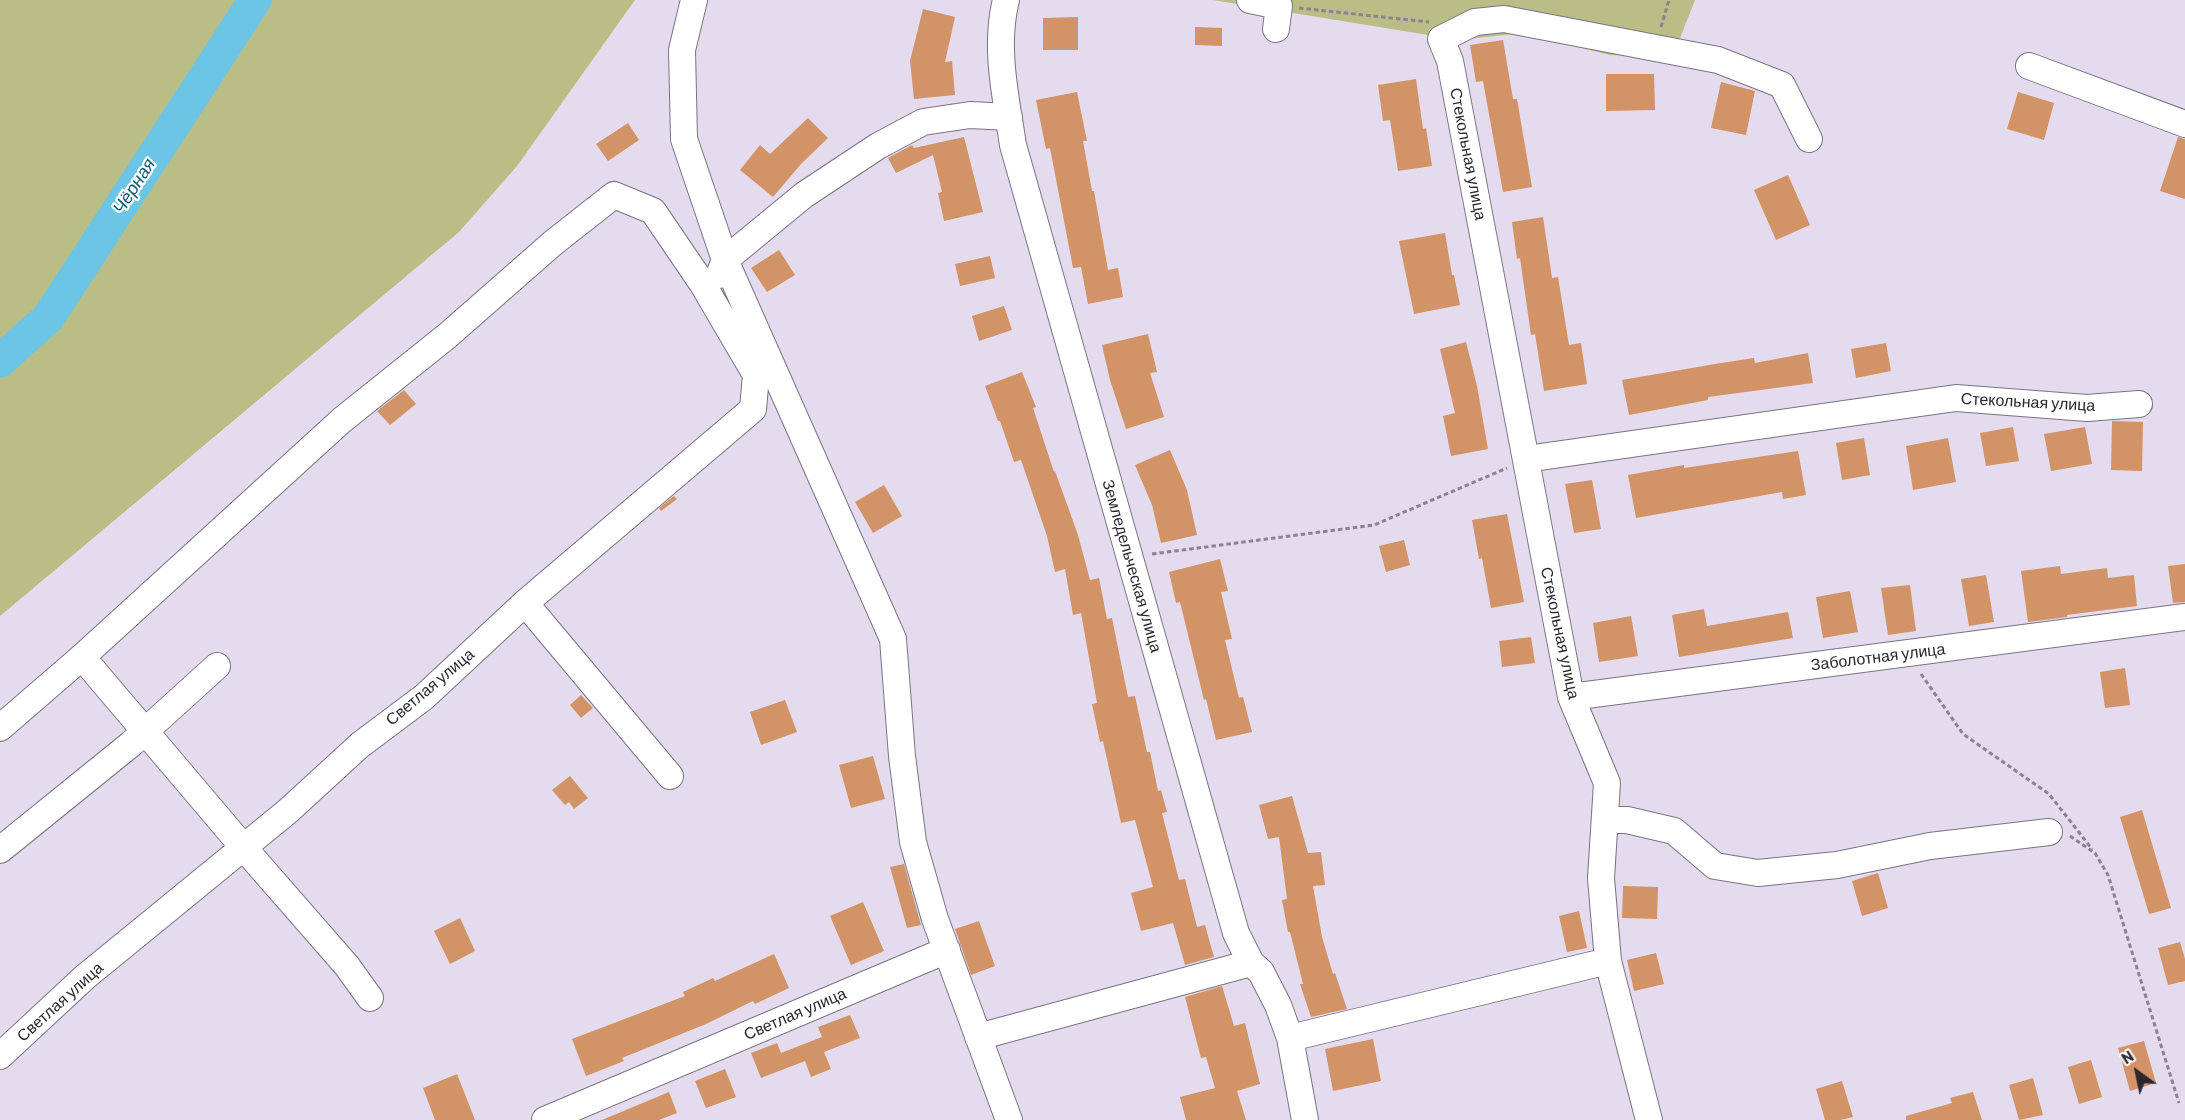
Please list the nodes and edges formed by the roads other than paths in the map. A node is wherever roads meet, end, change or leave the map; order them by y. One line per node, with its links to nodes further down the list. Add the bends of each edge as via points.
1 (694, 0): 9 (street, via 682,50 684,139)
2 (1006, 0): 6 (street, Земледельческая улица, via 1001,18)
3 (1250, 0): 4 (street)
4 (1278, 17)
5 (2030, 66): 7 (street)
6 (1008, 117): 9 (street, via 970,115 923,122 804,195); 27 (street, Земледельческая улица, via 1236,933)
7 (2185, 124)
8 (1809, 139): 12 (street, Стекольная улица, via 1782,86 1718,60 1504,19 1475,22 1445,50)
9 (725, 260): 10 (street, via 718,278); 25 (street, via 893,639 913,842)
10 (702, 283): 13 (street, Светлая улица, via 756,375 753,409); 15 (street, Светлая улица, via 653,211 614,195 342,420)
11 (2139, 404): 12 (street, Стекольная улица, via 2087,408 1956,398)
12 (1526, 459): 17 (street, Стекольная улица)
13 (525, 603): 20 (street); 23 (street, Светлая улица, via 424,697 360,745)
14 (2185, 616): 17 (street, Заболотная улица)
15 (82, 657): 18 (street, Светлая улица); 19 (street)
16 (217, 666): 19 (street)
17 (1571, 697): 21 (street, Стекольная улица, via 1607,783)
18 (0, 728)
19 (146, 731): 23 (street); 24 (street)
20 (670, 776)
21 (1606, 820): 22 (street, via 1628,820 1674,831 1715,866 1758,873 1837,865 1930,846); 26 (street, Стекольная улица, via 1601,878)
22 (2049, 832)
23 (244, 848): 28 (street); 31 (street, Светлая улица, via 86,977)
24 (0, 850)
25 (946, 950): 29 (street); 32 (street, Светлая улица)
26 (1608, 962): 30 (street); 35 (street, Стекольная улица)
27 (1251, 963): 29 (street); 30 (street, Земледельческая улица, via 1261,972)
28 (370, 998)
29 (978, 1036): 33 (street)
30 (1290, 1038): 34 (street, Земледельческая улица)
31 (0, 1056)
32 (545, 1120)
33 (1009, 1120)
34 (1305, 1120)
35 (1649, 1120)

